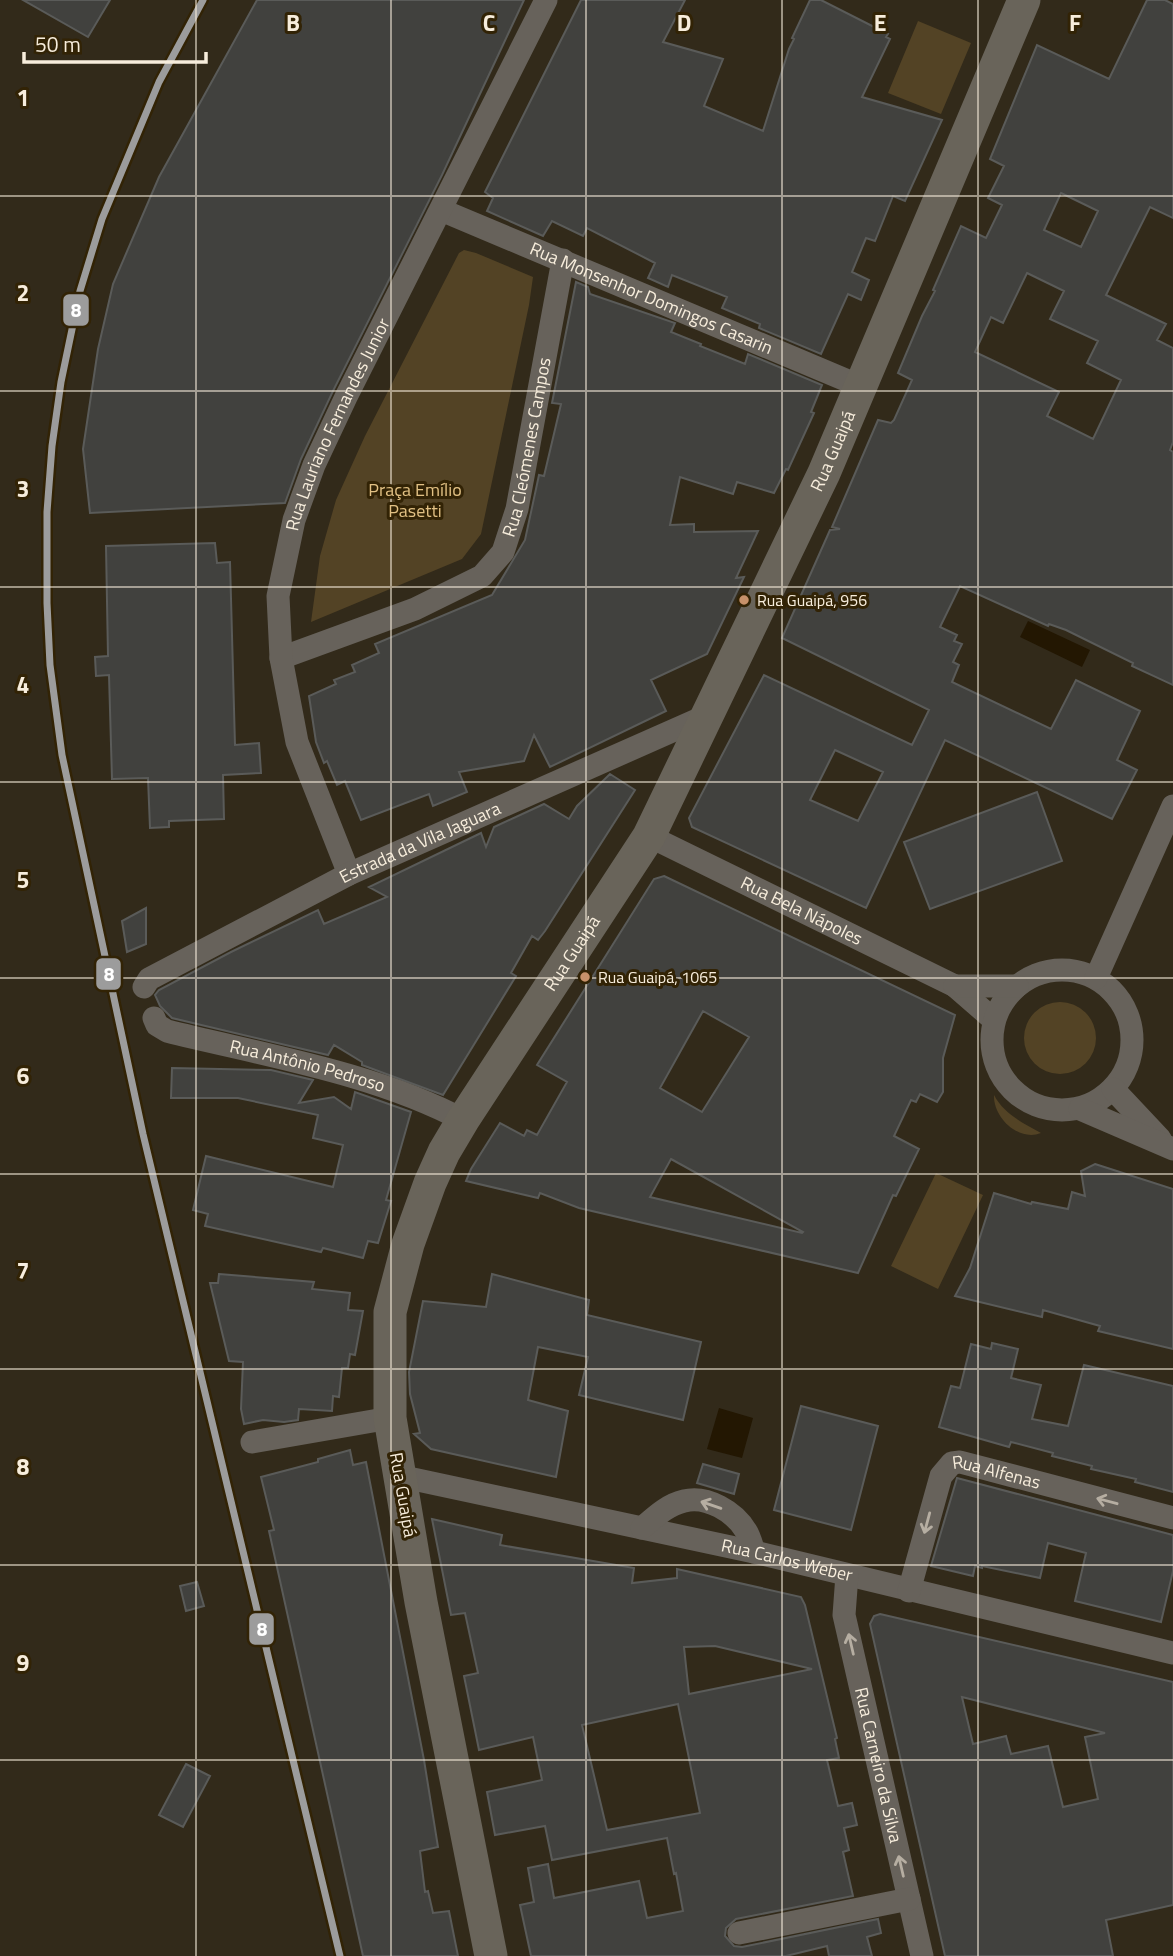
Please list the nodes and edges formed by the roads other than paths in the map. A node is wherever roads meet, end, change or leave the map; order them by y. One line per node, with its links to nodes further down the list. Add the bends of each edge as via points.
1 (546, 0): 3 (street, Rua Lauriano Fernandes Junior)
2 (1024, 0): 5 (main road, Rua Guaipá)
3 (441, 210): 4 (street, Rua Monsenhor Domingos Casarin); 6 (street, Rua Lauriano Fernandes Junior, via 346,397 298,509 278,596)
4 (563, 260): 5 (street, Rua Monsenhor Domingos Casarin); 6 (street, Rua Cleómenes Campos, via 517,509 503,552 471,582)
5 (860, 386): 7 (main road, Rua Guaipá, via 796,534)
6 (281, 658): 10 (street, Rua Lauriano Fernandes Junior, via 297,742)
7 (706, 716): 9 (main road, Rua Guaipá); 10 (street, Estrada da Vila Jaguara)
8 (1173, 806): 11 (street)
9 (649, 836): 12 (street, Rua Bela Nápoles); 19 (main road, Rua Guaipá)
10 (349, 874): 14 (street, Estrada da Vila Jaguara, via 149,979)
11 (1096, 978): 13 (street, via 1055,970); 17 (street, via 1113,991 1132,1029 1132,1051)
12 (955, 986): 13 (street); 16 (street)
13 (1017, 986): 16 (street)
14 (144, 987)
15 (154, 1018): 19 (street, Rua Antônio Pedroso, via 167,1031 360,1079)
16 (994, 1020): 18 (street, via 992,1050 1007,1085 1038,1107)
17 (1113, 1089): 18 (street); 20 (street)
18 (1080, 1109): 20 (street)
19 (463, 1120): 21 (main road, Rua Guaipá, via 430,1183 390,1312)
20 (1170, 1148)
21 (390, 1418): 22 (street); 23 (main road, Rua Guaipá)
22 (252, 1442)
23 (399, 1476): 25 (street, Rua Carlos Weber); 32 (main road, Rua Guaipá)
24 (1173, 1518): 28 (street, Rua Alfenas, one-way to 28, via 952,1463 940,1476)
25 (642, 1528): 26 (street, Rua Carlos Weber); 26 (street, one-way to 25, via 747,1532 734,1516 703,1501 687,1500 672,1506)
26 (754, 1552): 27 (street, Rua Carlos Weber)
27 (847, 1575): 28 (street, Rua Carlos Weber); 30 (street, Rua Carneiro da Silva, one-way to 27, via 844,1615)
28 (909, 1591): 29 (street, Rua Carlos Weber)
29 (1173, 1653)
30 (909, 1899): 31 (street); 33 (street, Rua Carneiro da Silva)
31 (739, 1933)
32 (491, 1956)
33 (922, 1956)

